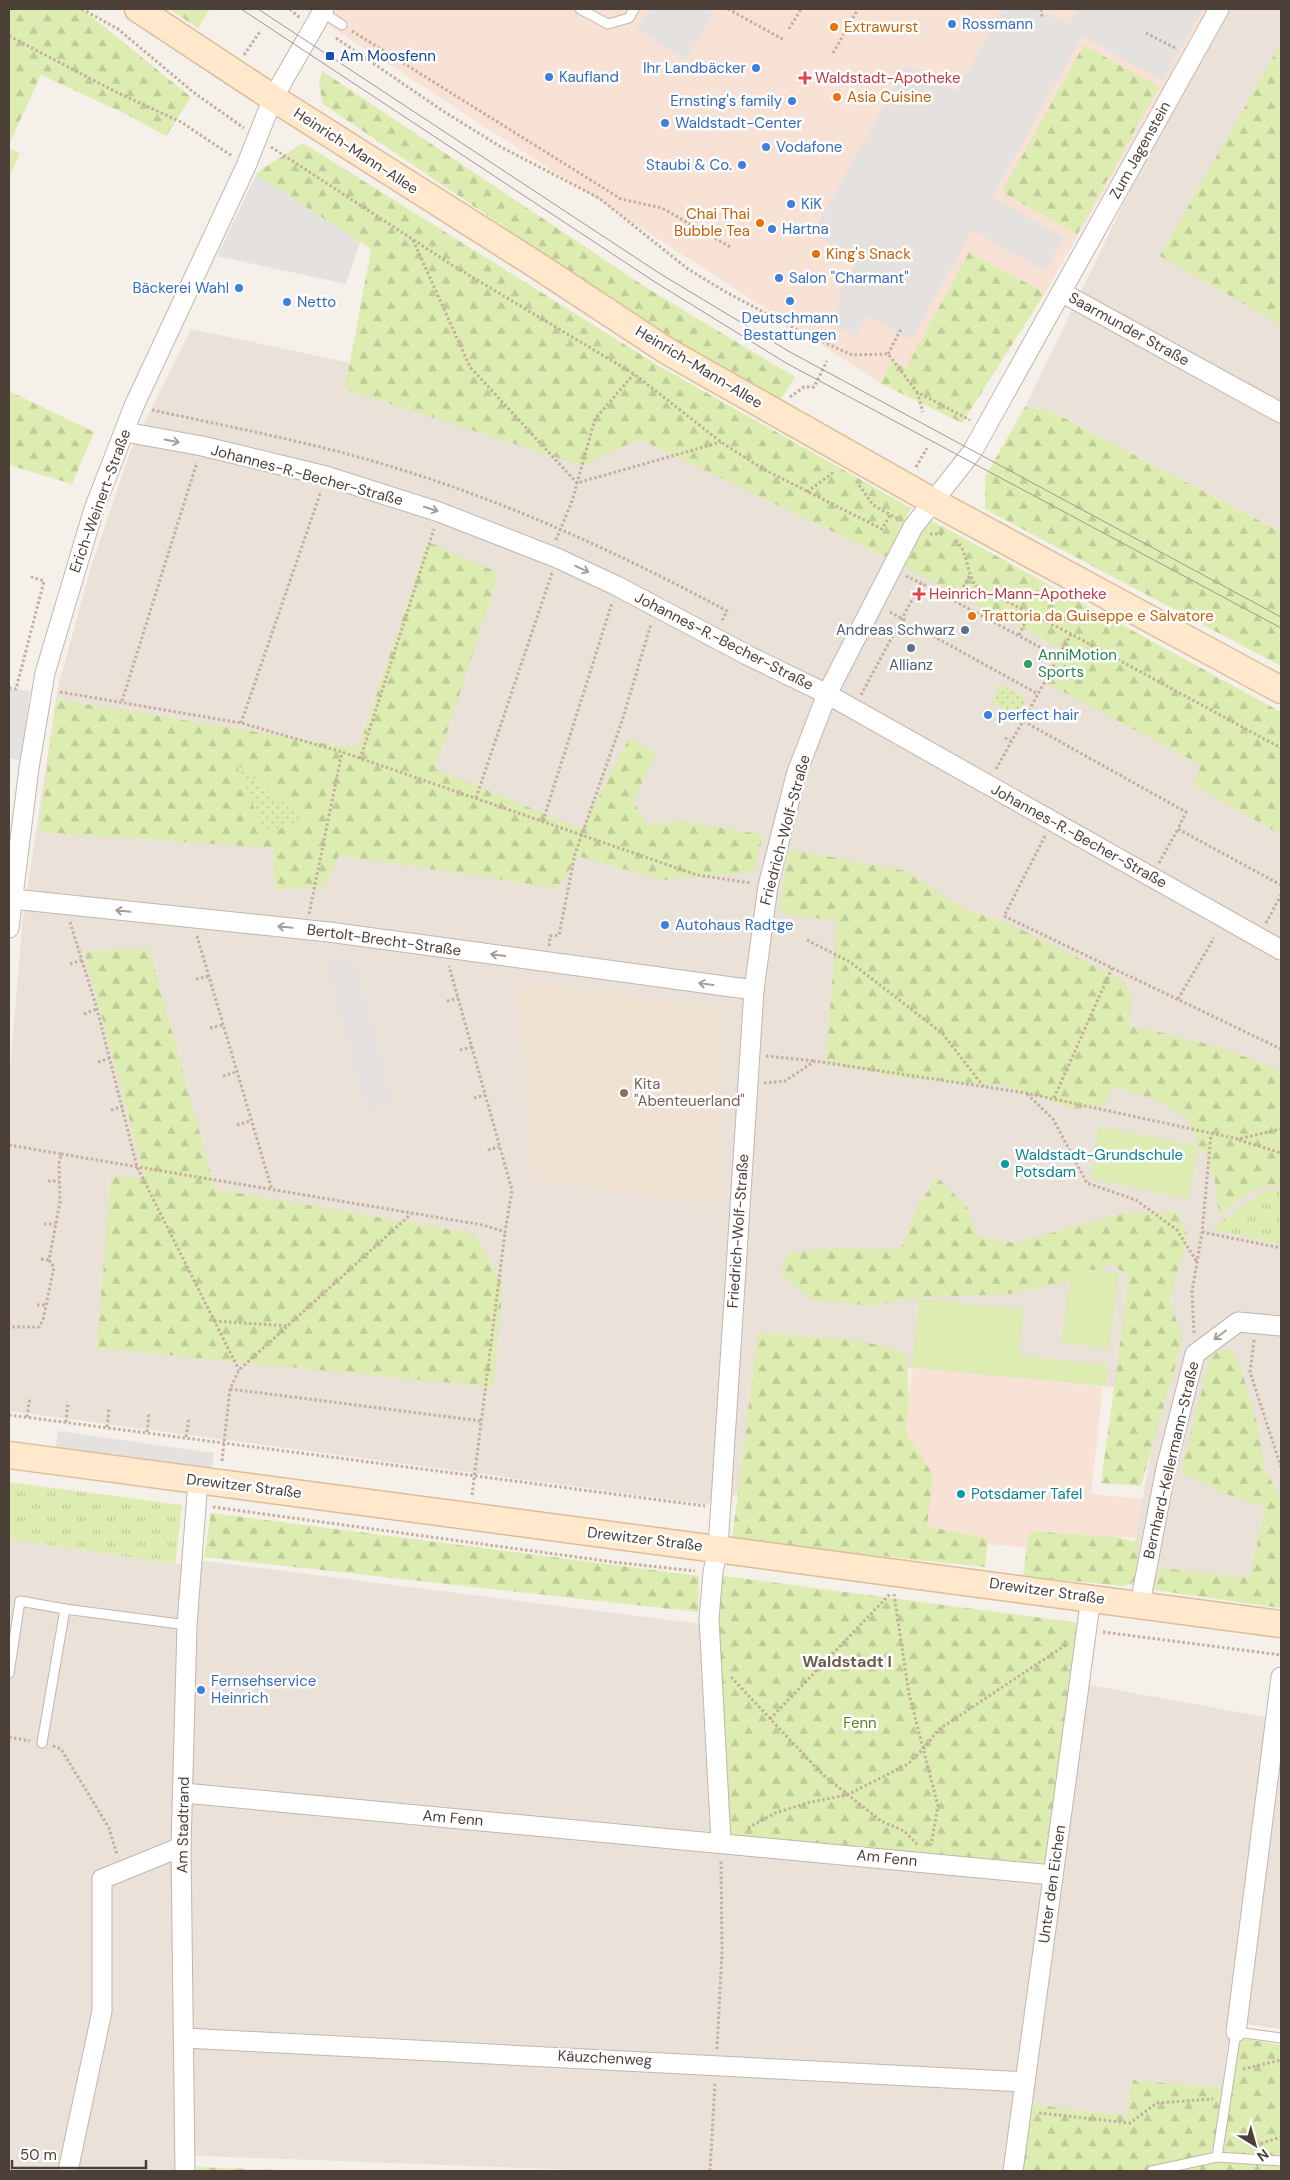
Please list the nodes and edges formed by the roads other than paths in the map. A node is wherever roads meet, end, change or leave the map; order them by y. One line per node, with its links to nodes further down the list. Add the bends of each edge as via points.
1 (138, 9): 7 (main road, Heinrich-Mann-Allee)
2 (580, 9): 3 (lane, via 608,24 629,18)
3 (634, 9)
4 (1219, 9): 8 (street, Zum Jagenstein)
5 (323, 10): 6 (lane); 7 (street)
6 (342, 24)
7 (274, 98): 10 (street, Erich-Weinert-Straße); 11 (main road, Heinrich-Mann-Allee, via 667,351)
8 (1060, 292): 9 (street, Saarmunder Straße); 11 (street, Saarmunder Straße, via 972,452)
9 (1281, 413)
10 (124, 432): 13 (street, Johannes-R.-Becher-Straße, one-way to 13, via 202,446 326,476 439,512 553,556 617,586); 14 (street, Erich-Weinert-Straße, via 94,508 42,689)
11 (934, 502): 12 (main road, Heinrich-Mann-Allee); 13 (street, Friedrich-Wolf-Straße, via 913,527)
12 (1281, 690)
13 (827, 694): 16 (street, Johannes-R.-Becher-Straße); 17 (street, Friedrich-Wolf-Straße, via 796,775 768,886)
14 (11, 906): 15 (street, Erich-Weinert-Straße); 17 (street, Bertolt-Brecht-Straße, one-way to 14, via 306,930 64,904)
15 (9, 928)
16 (1281, 950)
17 (754, 990): 21 (street, Friedrich-Wolf-Straße)
18 (1281, 1326): 23 (street, Bernhard-Kellermann-Straße, one-way to 23, via 1238,1322 1195,1354 1166,1468)
19 (9, 1455): 20 (main road, Drewitzer Straße)
20 (209, 1481): 21 (main road, Drewitzer Straße); 26 (street, Am Stadtrand)
21 (718, 1548): 22 (main road, Drewitzer Straße); 32 (street, via 709,1619)
22 (1091, 1598): 23 (main road, Drewitzer Straße); 34 (street, Unter den Eichen)
23 (1140, 1604): 25 (main road, Drewitzer Straße)
24 (66, 1609): 26 (lane); 27 (lane, via 20,1601); 30 (lane)
25 (1281, 1624)
26 (187, 1625): 31 (street, Am Stadtrand)
27 (9, 1674)
28 (1281, 1677): 29 (street)
29 (1281, 1681): 35 (street)
30 (42, 1743)
31 (184, 1793): 32 (street, Am Fenn); 33 (street, Am Stadtrand)
32 (721, 1842): 34 (street, Am Fenn)
33 (182, 1847): 36 (street, Am Stadtrand); 41 (street, via 102,1879 102,2012)
34 (1053, 1875): 38 (street, Unter den Eichen)
35 (1236, 2032): 37 (lane); 39 (lane)
36 (184, 2038): 38 (street, Käuzchenweg); 42 (street, Am Stadtrand)
37 (1281, 2038)
38 (1025, 2082): 43 (street, Unter den Eichen)
39 (1217, 2157): 40 (lane); 44 (lane)
40 (1281, 2161)
41 (68, 2171)
42 (185, 2171)
43 (1013, 2171)
44 (1152, 2171)

